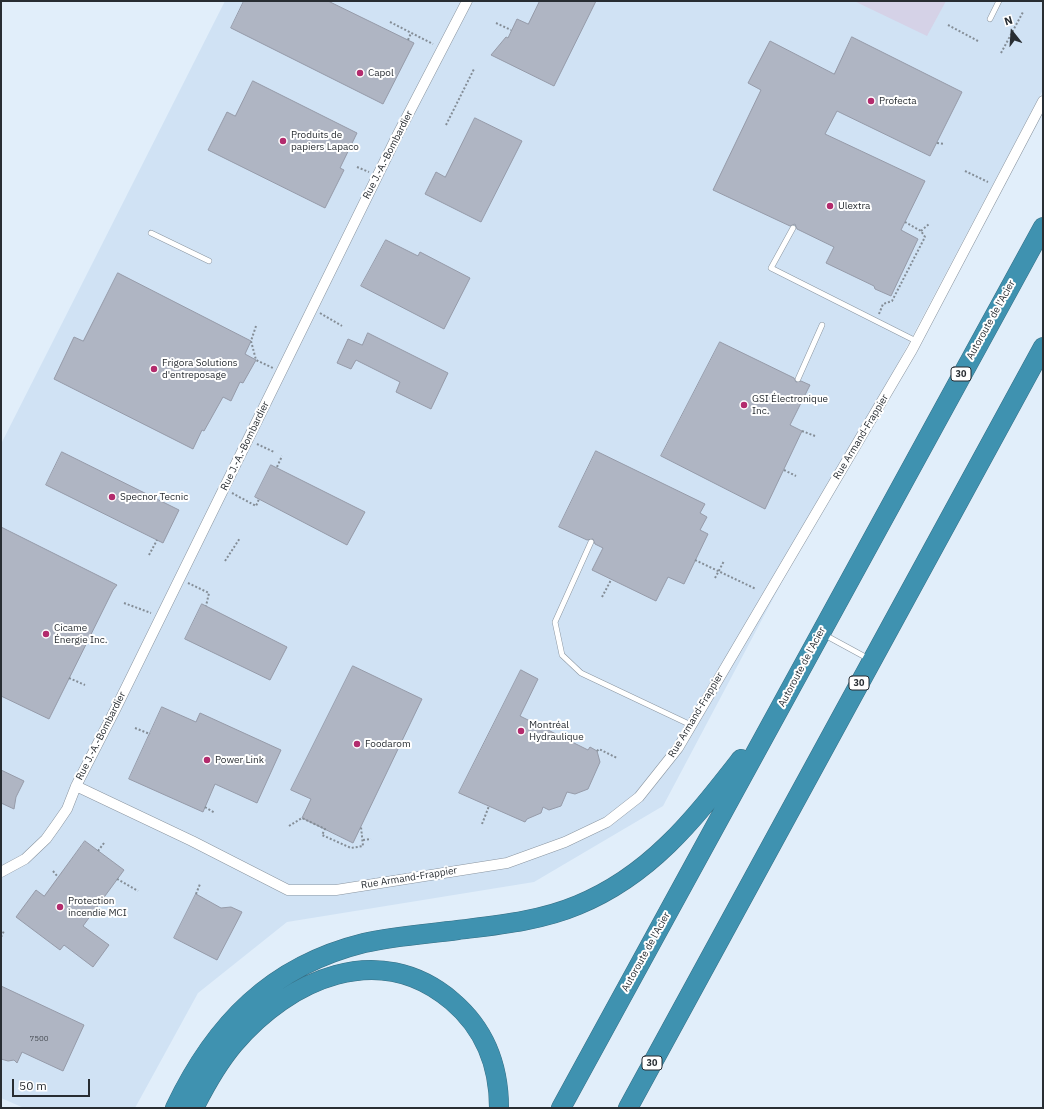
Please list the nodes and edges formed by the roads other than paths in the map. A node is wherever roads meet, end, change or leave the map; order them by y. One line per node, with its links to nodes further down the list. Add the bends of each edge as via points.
1 (467, 1): 18 (street, Rue J.-A.-Bombardier, via 398,134)
2 (999, 1): 3 (lane)
3 (990, 19)
4 (1043, 101): 10 (street, Rue Armand-Frappier)
5 (1043, 227): 14 (highway, Autoroute de l'Acier / 30)
6 (793, 228): 10 (lane, via 771,268)
7 (151, 233): 8 (lane)
8 (209, 261)
9 (822, 325): 12 (lane)
10 (916, 341): 17 (street, Rue Armand-Frappier)
11 (1043, 347): 15 (highway, 30)
12 (798, 379)
13 (592, 542): 17 (lane, via 555,622 562,655 581,673)
14 (820, 633): 15 (lane); 16 (highway, Autoroute de l'Acier / 30)
15 (871, 660): 24 (highway, 30)
16 (776, 716): 20 (highway, via 685,829 650,862 623,882 578,905 547,916 366,943 331,953 288,973 263,990 228,1023 197,1065); 23 (highway, Autoroute de l'Acier / 30)
17 (691, 725): 18 (street, Rue Armand-Frappier, via 678,748 639,797 607,822 565,842 507,863 336,890 288,890)
18 (76, 786): 19 (street, Rue J.-A.-Bombardier, via 67,809 46,839 25,859)
19 (1, 872)
20 (175, 1108)
21 (194, 1108): 22 (highway, via 233,1045 274,1007 297,991 320,980 342,972 366,970 412,977 446,996 463,1011 491,1053 498,1079)
22 (500, 1108)
23 (561, 1108)
24 (628, 1108)

